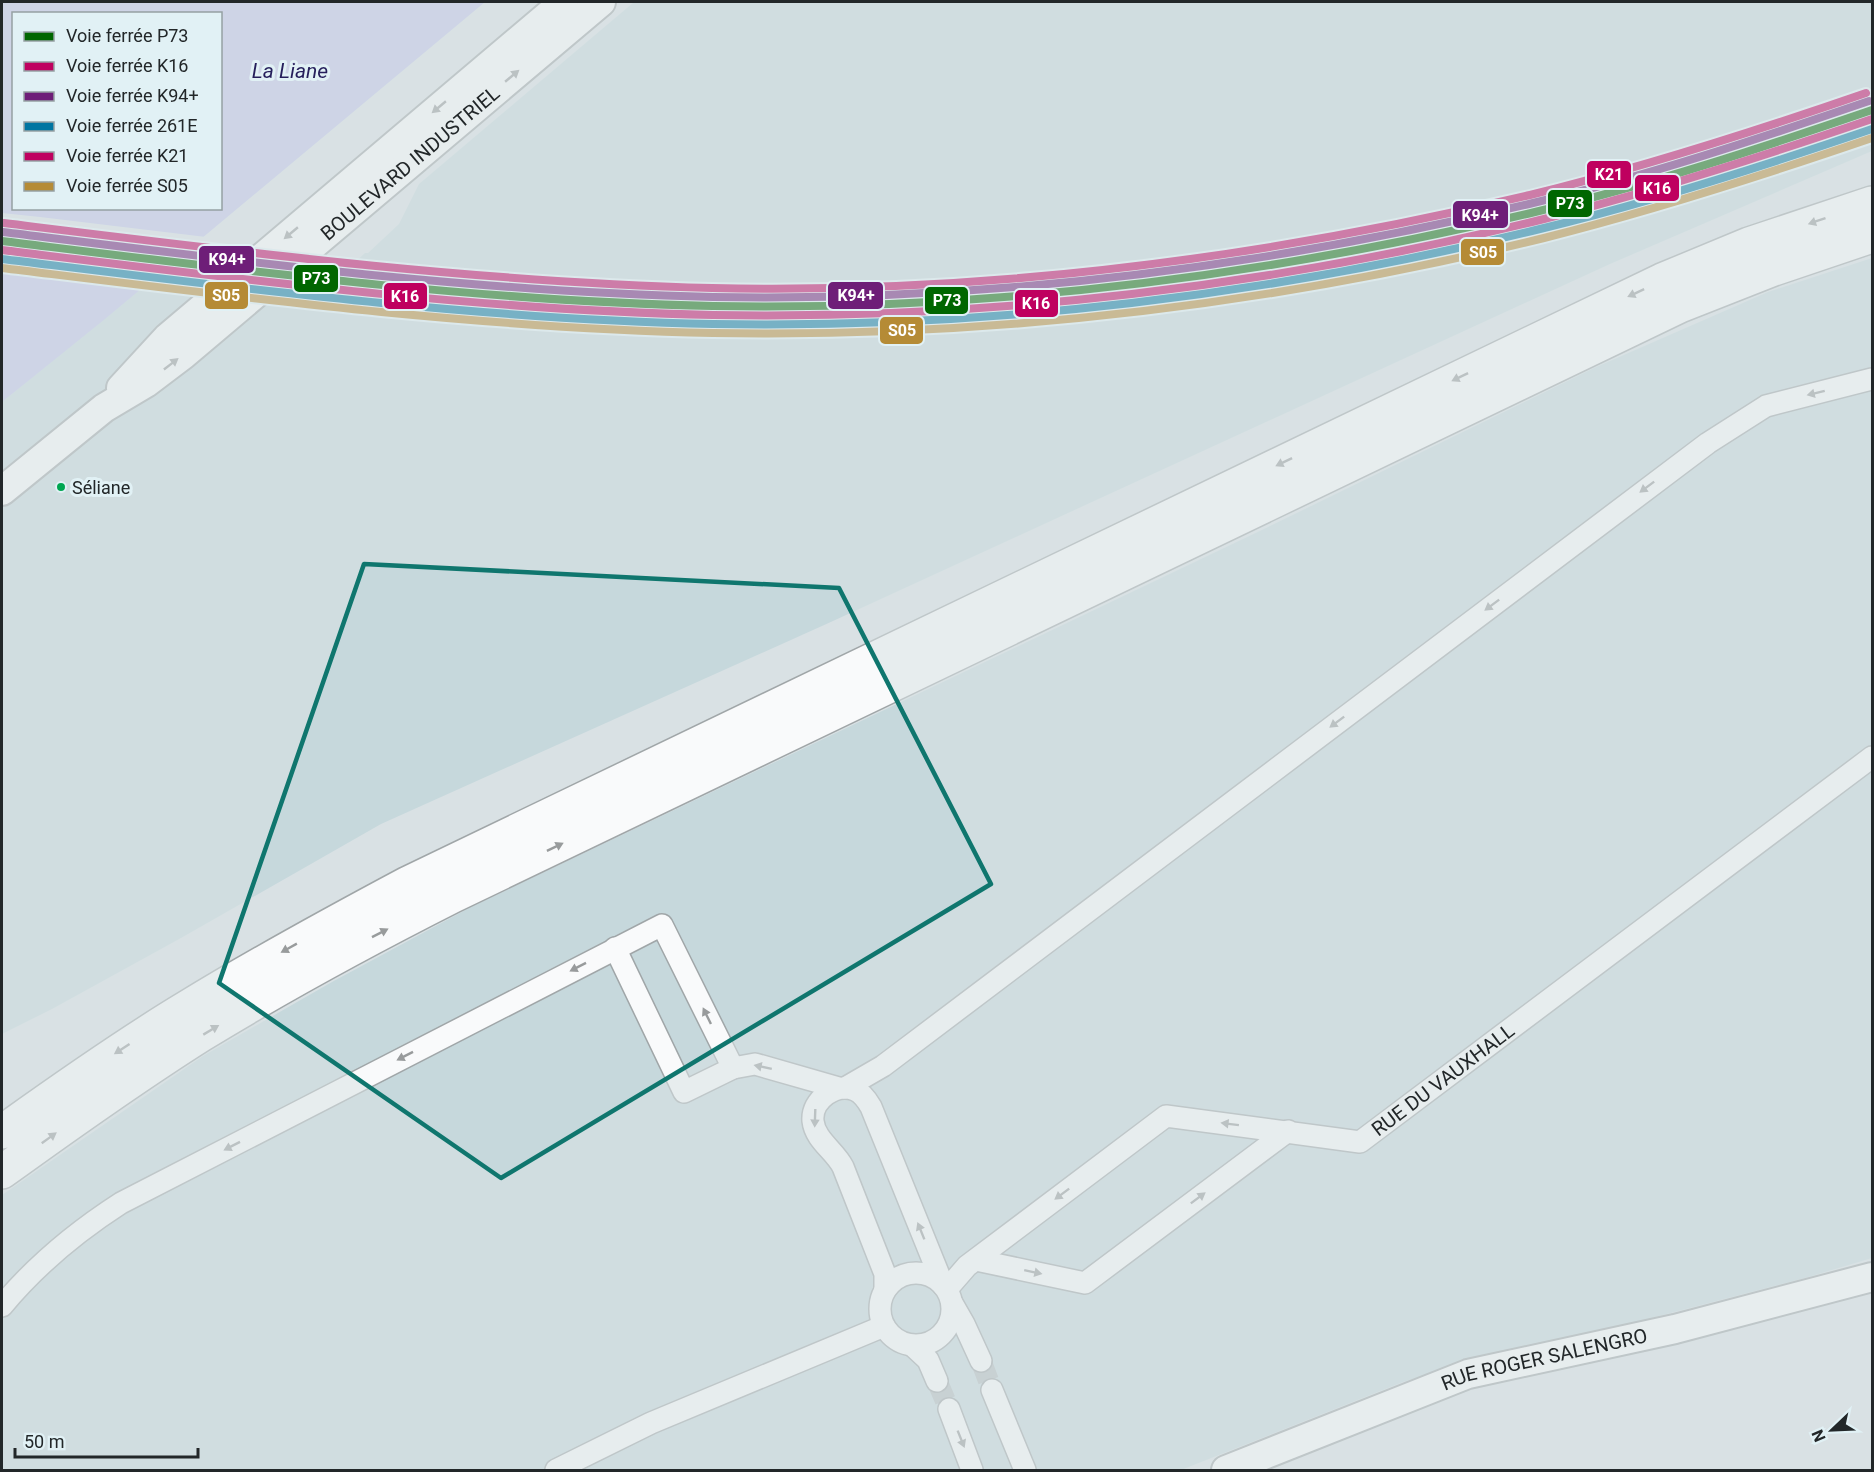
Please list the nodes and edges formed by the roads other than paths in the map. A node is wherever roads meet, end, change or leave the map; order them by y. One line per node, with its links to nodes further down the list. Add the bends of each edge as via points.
1 (564, 2): 6 (street, BOULEVARD INDUSTRIEL, one-way to 6, via 167,338)
2 (601, 2): 6 (street, BOULEVARD INDUSTRIEL, one-way to 2, via 183,355)
3 (1872, 203): 13 (highway, one-way to 13, via 1749,244 1642,290 408,883 185,1008)
4 (1872, 236): 14 (highway, one-way to 4, via 83,1113 237,1013 453,896 1680,306 1774,268)
5 (1872, 379): 11 (street, one-way to 11, via 1766,406 1708,442 883,1066)
6 (104, 408): 7 (street)
7 (2, 491)
8 (1872, 757): 12 (street, RUE DU VAUXHALL, via 1360,1142)
9 (615, 948): 10 (street, one-way to 9, via 662,925); 10 (street, via 684,1092); 19 (street, one-way to 19, via 121,1203 62,1245)
10 (733, 1068): 11 (street, one-way to 10, via 755,1064)
11 (842, 1088): 17 (street, one-way to 17, via 819,1103 813,1122 817,1134 843,1167 885,1274); 18 (street, one-way to 11, via 871,1107 858,1091)
12 (1288, 1131): 15 (street, RUE DU VAUXHALL, one-way to 15, via 1166,1116); 15 (street, one-way to 12, via 1085,1283)
13 (2, 1132)
14 (2, 1172)
15 (975, 1260): 18 (street, RUE DU VAUXHALL, via 955,1278)
16 (1872, 1277): 29 (street, RUE ROGER SALENGRO, via 1675,1329 1468,1374)
17 (885, 1290): 18 (street, via 910,1273 926,1274); 20 (street, via 880,1308)
18 (947, 1292): 21 (street, via 952,1317 943,1334 927,1344); 22 (street)
19 (2, 1306)
20 (884, 1326): 21 (street, via 892,1337); 26 (street, via 651,1423)
21 (913, 1346): 23 (street, via 928,1360)
22 (981, 1361)
23 (937, 1381)
24 (992, 1390): 28 (street)
25 (948, 1409): 27 (street, one-way to 27)
26 (556, 1470)
27 (972, 1470)
28 (1025, 1470)
29 (1226, 1470)

